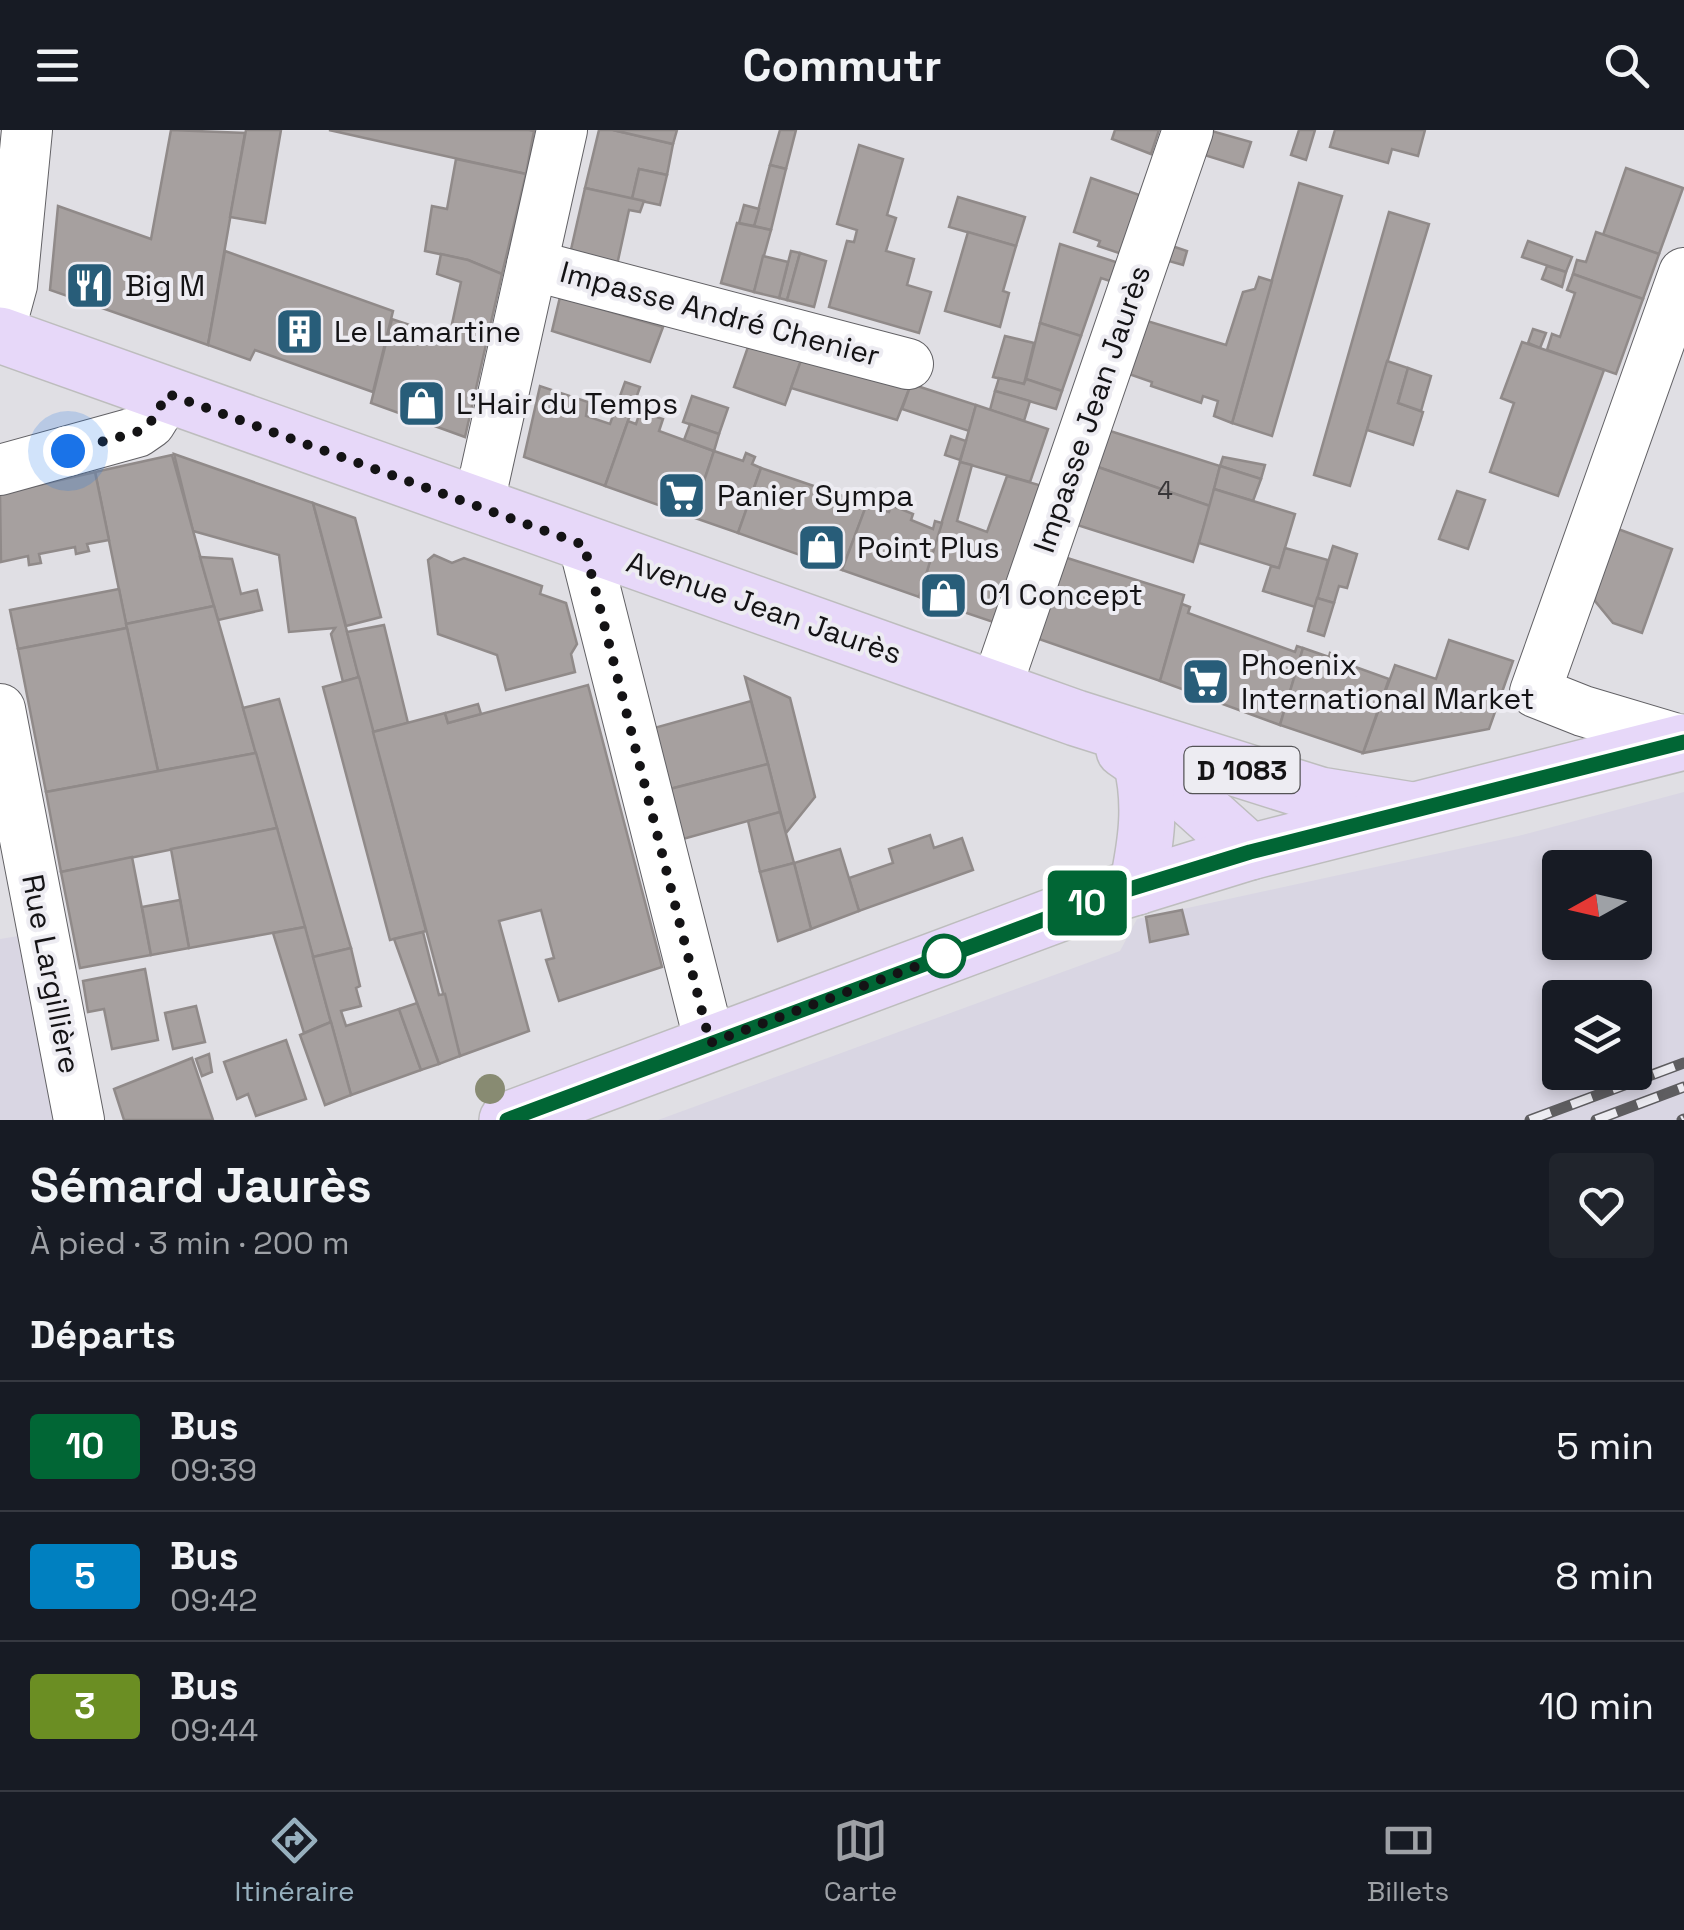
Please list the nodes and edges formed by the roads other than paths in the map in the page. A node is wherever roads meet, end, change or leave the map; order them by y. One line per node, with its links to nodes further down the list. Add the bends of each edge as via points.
1 (27, 130): 6 (street, via 12,284)
2 (562, 130): 4 (street)
3 (1188, 130): 12 (street, Impasse Jean Jaurès)
4 (532, 265): 7 (street, Impasse André Chenier); 10 (street)
5 (1684, 274): 15 (street, via 1535,692)
6 (0, 332): 8 (main road, Avenue Jean Jaurès / D 1083)
7 (908, 364)
8 (168, 394): 9 (street, via 137,432); 10 (main road, Avenue Jean Jaurès / D 1083)
9 (0, 470)
10 (478, 507): 11 (main road, Avenue Jean Jaurès / D 1083)
11 (584, 545): 12 (main road, Avenue Jean Jaurès / D 1083); 20 (street)
12 (996, 688): 14 (main road, Avenue Jean Jaurès / D 1083)
13 (0, 709): 21 (street, Rue Largillière)
14 (1076, 718): 16 (main road, Avenue Jean Jaurès / D 1083); 17 (main road, Avenue Jean Jaurès / D 1083, via 1320,795)
15 (1684, 741): 17 (main road, Avenue Jean Jaurès / D 1083)
16 (1141, 761): 18 (main road, Avenue Jean Jaurès / D 1083); 19 (main road, D 1083, via 1149,799)
17 (1412, 810): 18 (main road, D 1083)
18 (1250, 852): 19 (main road)
19 (1137, 886): 20 (main road)
20 (710, 1043): 22 (main road)
21 (78, 1120)
22 (507, 1120)

